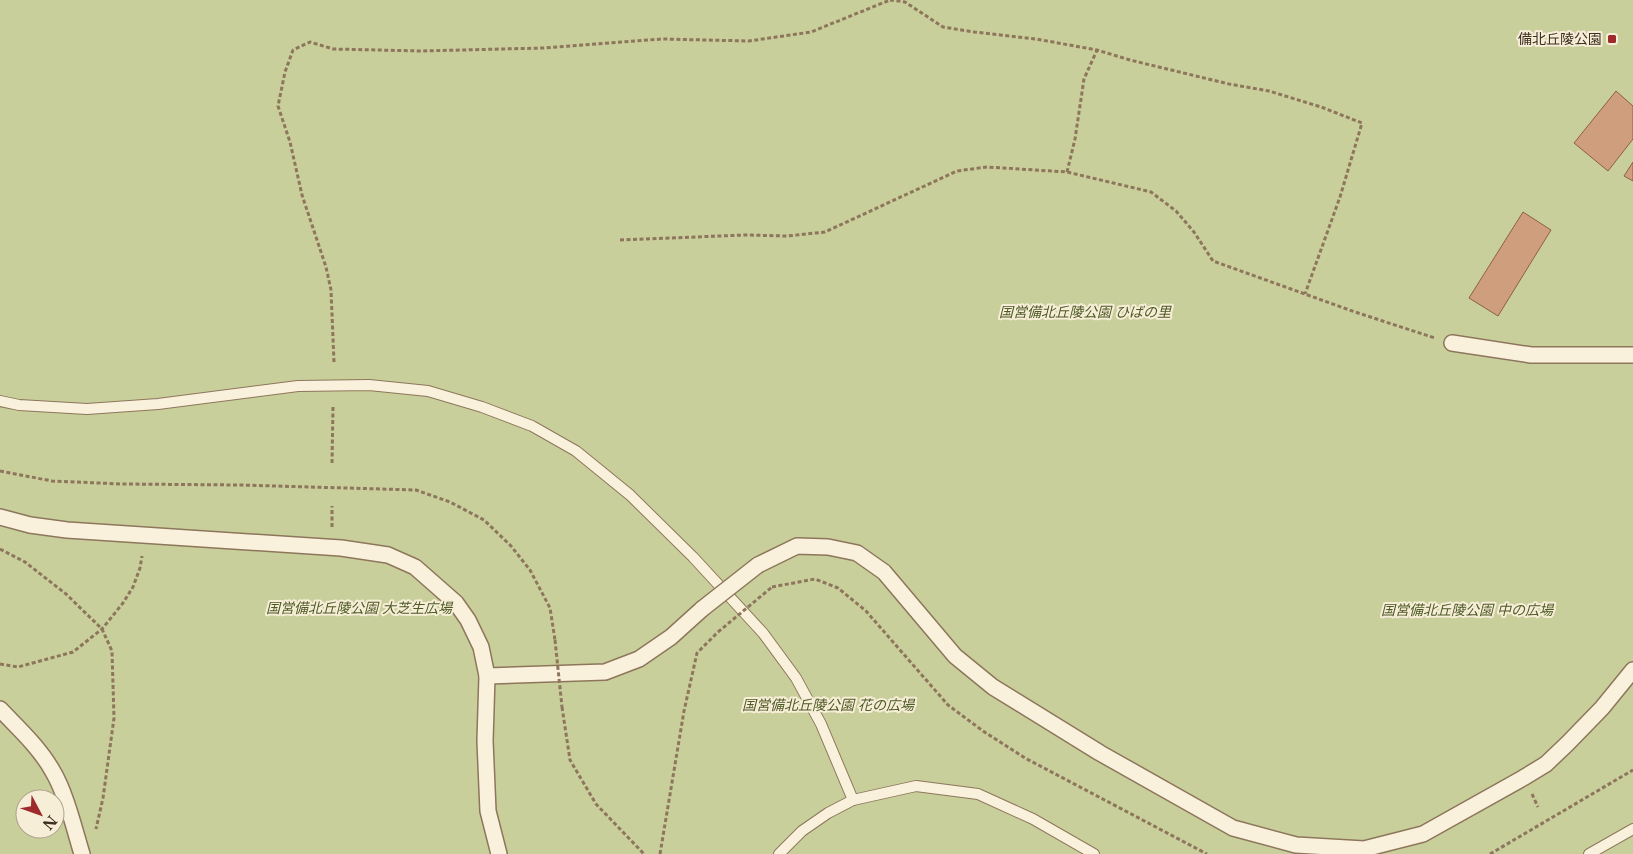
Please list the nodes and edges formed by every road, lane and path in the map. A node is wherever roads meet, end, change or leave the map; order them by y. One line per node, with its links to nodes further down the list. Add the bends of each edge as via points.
1 (890, 0): 2 (path, via 904,2 943,27); 8 (path, via 811,32 749,41 662,39 543,48 421,52 333,49 310,42 292,50 278,106 302,196 326,267 331,290)
2 (1097, 50): 3 (path, via 1084,79); 5 (path, via 1269,91 1362,123 1340,197)
3 (1067, 172): 4 (path, via 986,167 958,171 825,232 787,236); 5 (path, via 1151,192 1176,211 1213,261)
4 (620, 240)
5 (1305, 294): 6 (path)
6 (1452, 343): 7 (street, via 1531,355)
7 (1633, 355)
8 (334, 362)
9 (0, 401): 22 (lane, via 87,409 158,404 298,386 369,385 428,391 532,426 576,451 630,495 763,633 796,678 821,724)
10 (333, 407): 11 (path)
11 (332, 463)
12 (0, 471): 27 (path, bridge, via 52,481 416,490 450,502 484,520 530,570 550,608 570,760 596,804)
13 (0, 517): 14 (street, via 67,530)
14 (145, 535): 16 (path, via 140,568 133,587); 19 (street, via 388,554 415,567 456,603 482,647)
15 (0, 549): 16 (path, via 45,577)
16 (102, 629): 17 (path, via 73,652 18,667); 24 (path, via 112,651 114,718)
17 (0, 664)
18 (1633, 670): 19 (street, bridge, via 1602,708 1546,764 1423,834 1364,849 1296,845 1233,828 992,687 955,656 884,572 857,553 828,547 797,546 758,565 671,637 639,658 605,672)
19 (487, 676): 26 (street, via 488,811)
20 (0, 708): 25 (street, via 32,742 53,771)
21 (1633, 770): 32 (path)
22 (853, 800): 29 (lane, via 802,831); 30 (lane, via 916,786 978,794 1033,818)
23 (1633, 829): 33 (lane)
24 (95, 835)
25 (82, 854)
26 (499, 854)
27 (644, 854)
28 (660, 854): 31 (path, bridge, via 697,653 772,587 815,579 838,588 866,611 948,705 983,731 1025,758)
29 (779, 854)
30 (1094, 854)
31 (1207, 854)
32 (1490, 854)
33 (1589, 854)

